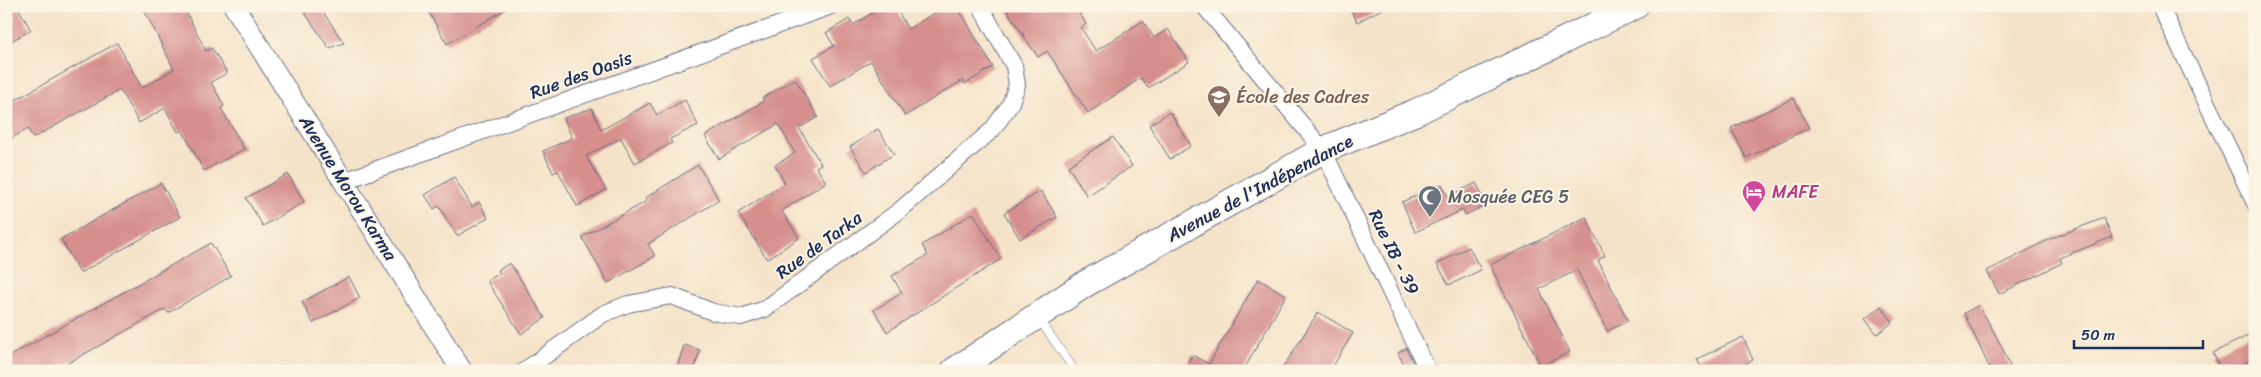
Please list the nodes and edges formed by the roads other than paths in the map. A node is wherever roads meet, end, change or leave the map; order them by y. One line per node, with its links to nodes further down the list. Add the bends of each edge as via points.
1 (234, 6): 8 (street, Avenue Morou Karma)
2 (831, 6): 8 (street, Rue des Oasis)
3 (980, 6): 12 (street, Rue de Tarka, via 1014,66 1017,85 1010,105 992,130 900,211 764,309 741,317 713,312 672,296 628,304 603,314)
4 (1204, 6): 7 (street, Rue IB - 39)
5 (1635, 6): 7 (highway, Avenue de l'Indépendance, via 1416,112)
6 (2160, 6): 9 (street)
7 (1323, 150): 10 (highway, Avenue de l'Indépendance); 15 (street, Rue IB - 39)
8 (344, 181): 11 (street, Avenue Morou Karma)
9 (2254, 199)
10 (1036, 315): 13 (highway, Avenue de l'Indépendance); 14 (lane)
11 (462, 371)
12 (524, 371)
13 (954, 371)
14 (1075, 371)
15 (1428, 371)

